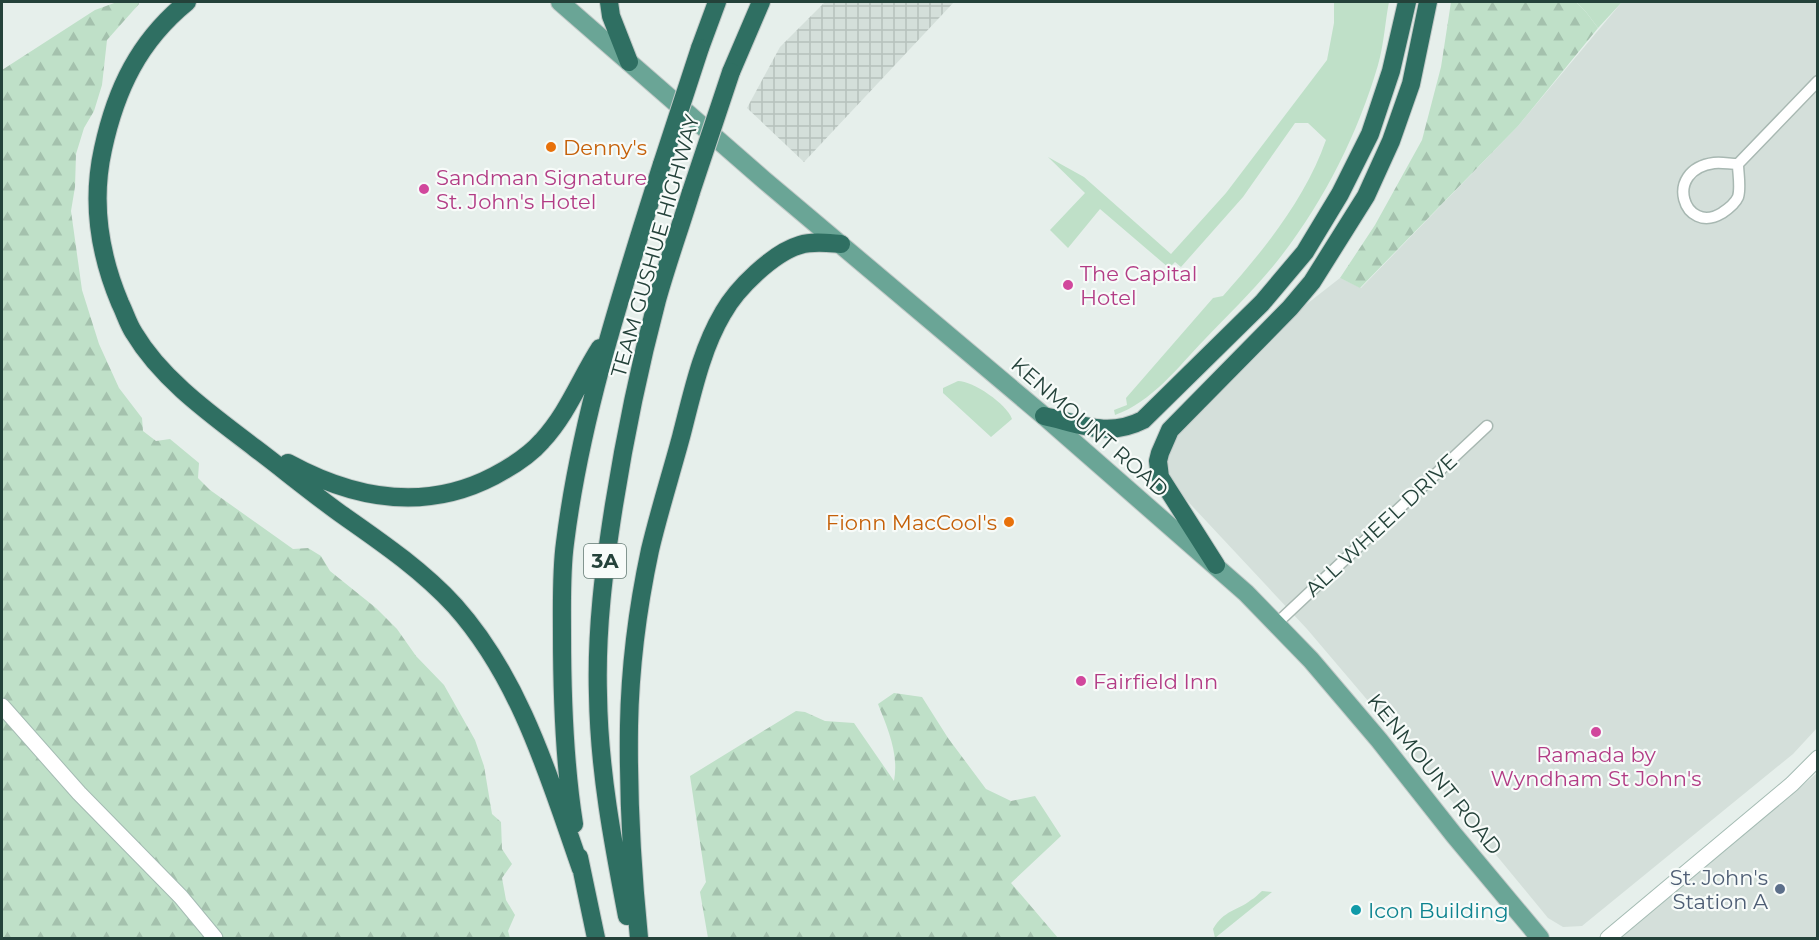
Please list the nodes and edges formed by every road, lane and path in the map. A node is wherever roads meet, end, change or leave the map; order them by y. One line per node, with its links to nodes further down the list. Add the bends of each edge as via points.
1 (187, 2): 15 (highway, via 159,27 122,84 101,157 99,228 106,268 133,332 181,388)
2 (560, 2): 8 (main road, KENMOUNT ROAD)
3 (609, 2): 8 (highway)
4 (717, 2): 12 (highway, TEAM GUSHUE HIGHWAY / 3A, bridge)
5 (761, 2): 23 (highway, TEAM GUSHUE HIGHWAY / 3A, bridge, via 731,72 657,300 630,412 604,565 598,638 601,750 611,831)
6 (1407, 2): 13 (highway, via 1370,134 1305,252 1262,303 1143,420 1128,428 1112,430)
7 (1428, 2): 16 (highway, via 1411,84 1366,196 1312,282 1178,420 1162,445 1160,477)
8 (629, 62): 11 (main road, KENMOUNT ROAD)
9 (1818, 81): 10 (street)
10 (1738, 164): 10 (street, via 1738,196 1731,208 1714,218 1698,216 1686,207 1681,194 1685,180 1697,169 1714,163)
11 (841, 244): 13 (main road, KENMOUNT ROAD); 24 (highway, via 812,242 789,249 738,292 719,322 690,404 650,551 635,645 629,724 630,801)
12 (609, 333): 15 (highway, via 569,407 542,442 511,467 475,486 436,496 394,498 355,491 299,469); 20 (highway, TEAM GUSHUE HIGHWAY / 3A, via 564,546 562,698 567,777)
13 (1044, 416): 16 (main road, KENMOUNT ROAD)
14 (1487, 426): 17 (street, ALL WHEEL DRIVE)
15 (239, 436): 20 (highway, via 403,559 456,607 483,642 527,722)
16 (1216, 566): 17 (main road, KENMOUNT ROAD)
17 (1276, 624): 25 (main road, KENMOUNT ROAD, via 1379,740)
18 (2, 706): 21 (street, via 79,793 181,897)
19 (1818, 758): 26 (street)
20 (581, 869): 22 (highway, TEAM GUSHUE HIGHWAY / 3A)
21 (215, 939)
22 (596, 939)
23 (632, 939)
24 (639, 939)
25 (1540, 939)
26 (1608, 939)

